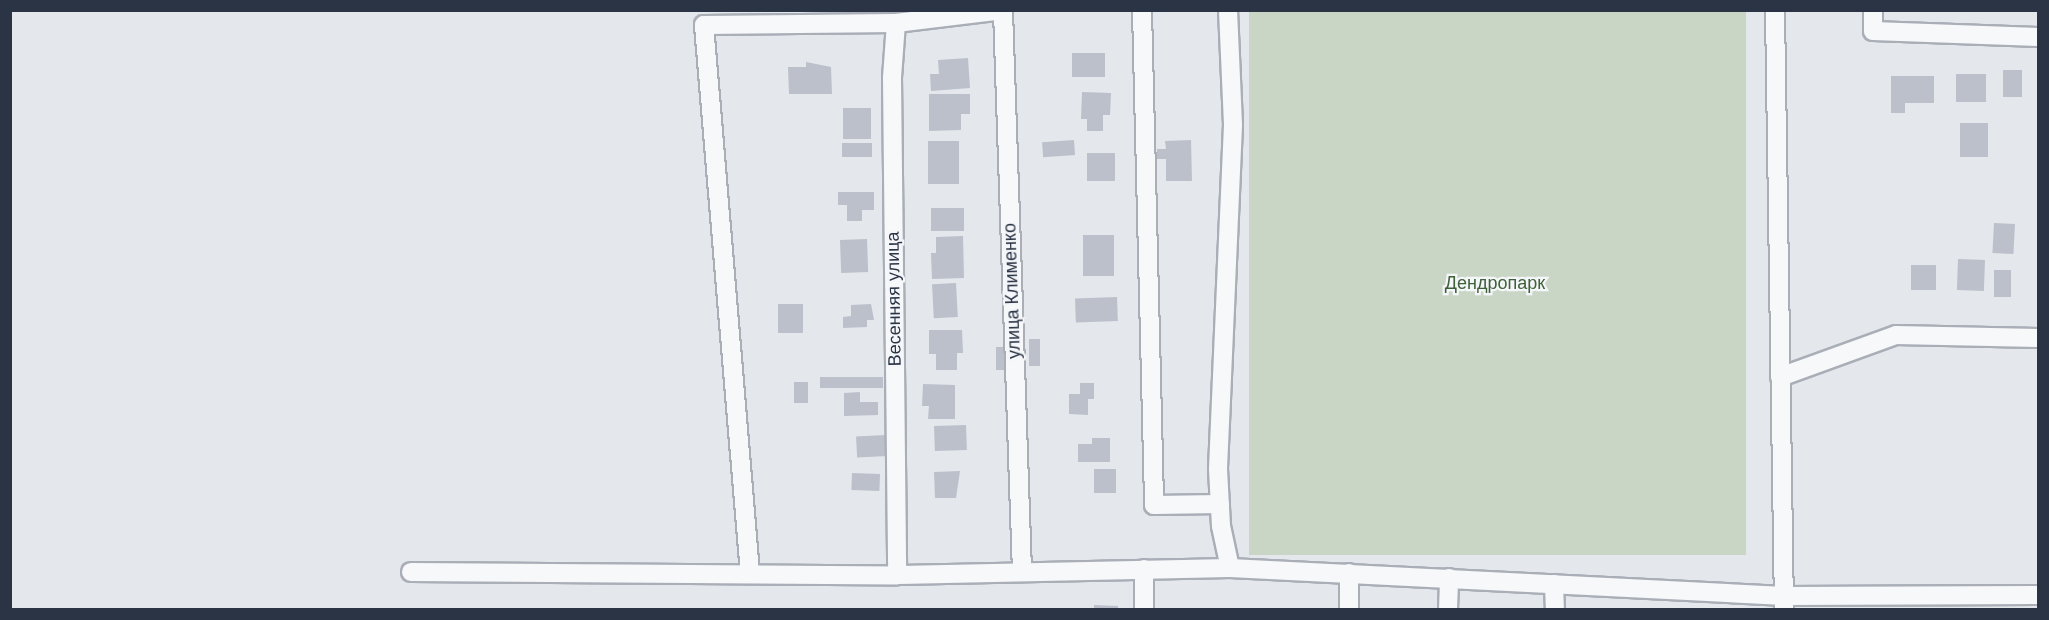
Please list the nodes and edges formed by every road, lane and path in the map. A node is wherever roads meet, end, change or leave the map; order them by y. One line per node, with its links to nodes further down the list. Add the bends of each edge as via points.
1 (1003, 10): 6 (street); 14 (street, улица Клименко)
2 (1142, 10): 10 (street, via 1154,506)
3 (1228, 10): 10 (street, via 1233,125)
4 (1775, 10): 9 (street)
5 (1873, 10): 7 (street, via 1873,32)
6 (896, 23): 15 (street, via 704,25); 17 (street, Весенняя улица, via 892,78)
7 (2038, 37)
8 (2038, 338): 9 (street, via 1896,334)
9 (1780, 377): 21 (street)
10 (1220, 504): 11 (street)
11 (1230, 568): 12 (street); 16 (street)
12 (1144, 569): 14 (street); 22 (street)
13 (411, 572): 15 (street)
14 (1022, 572): 17 (street)
15 (750, 573): 17 (street)
16 (1349, 573): 18 (street); 23 (street)
17 (897, 574)
18 (1449, 578): 19 (street); 24 (street)
19 (1554, 584): 21 (street); 25 (street)
20 (2038, 595): 21 (street)
21 (1784, 603)
22 (1144, 609)
23 (1349, 609)
24 (1448, 609)
25 (1555, 609)

